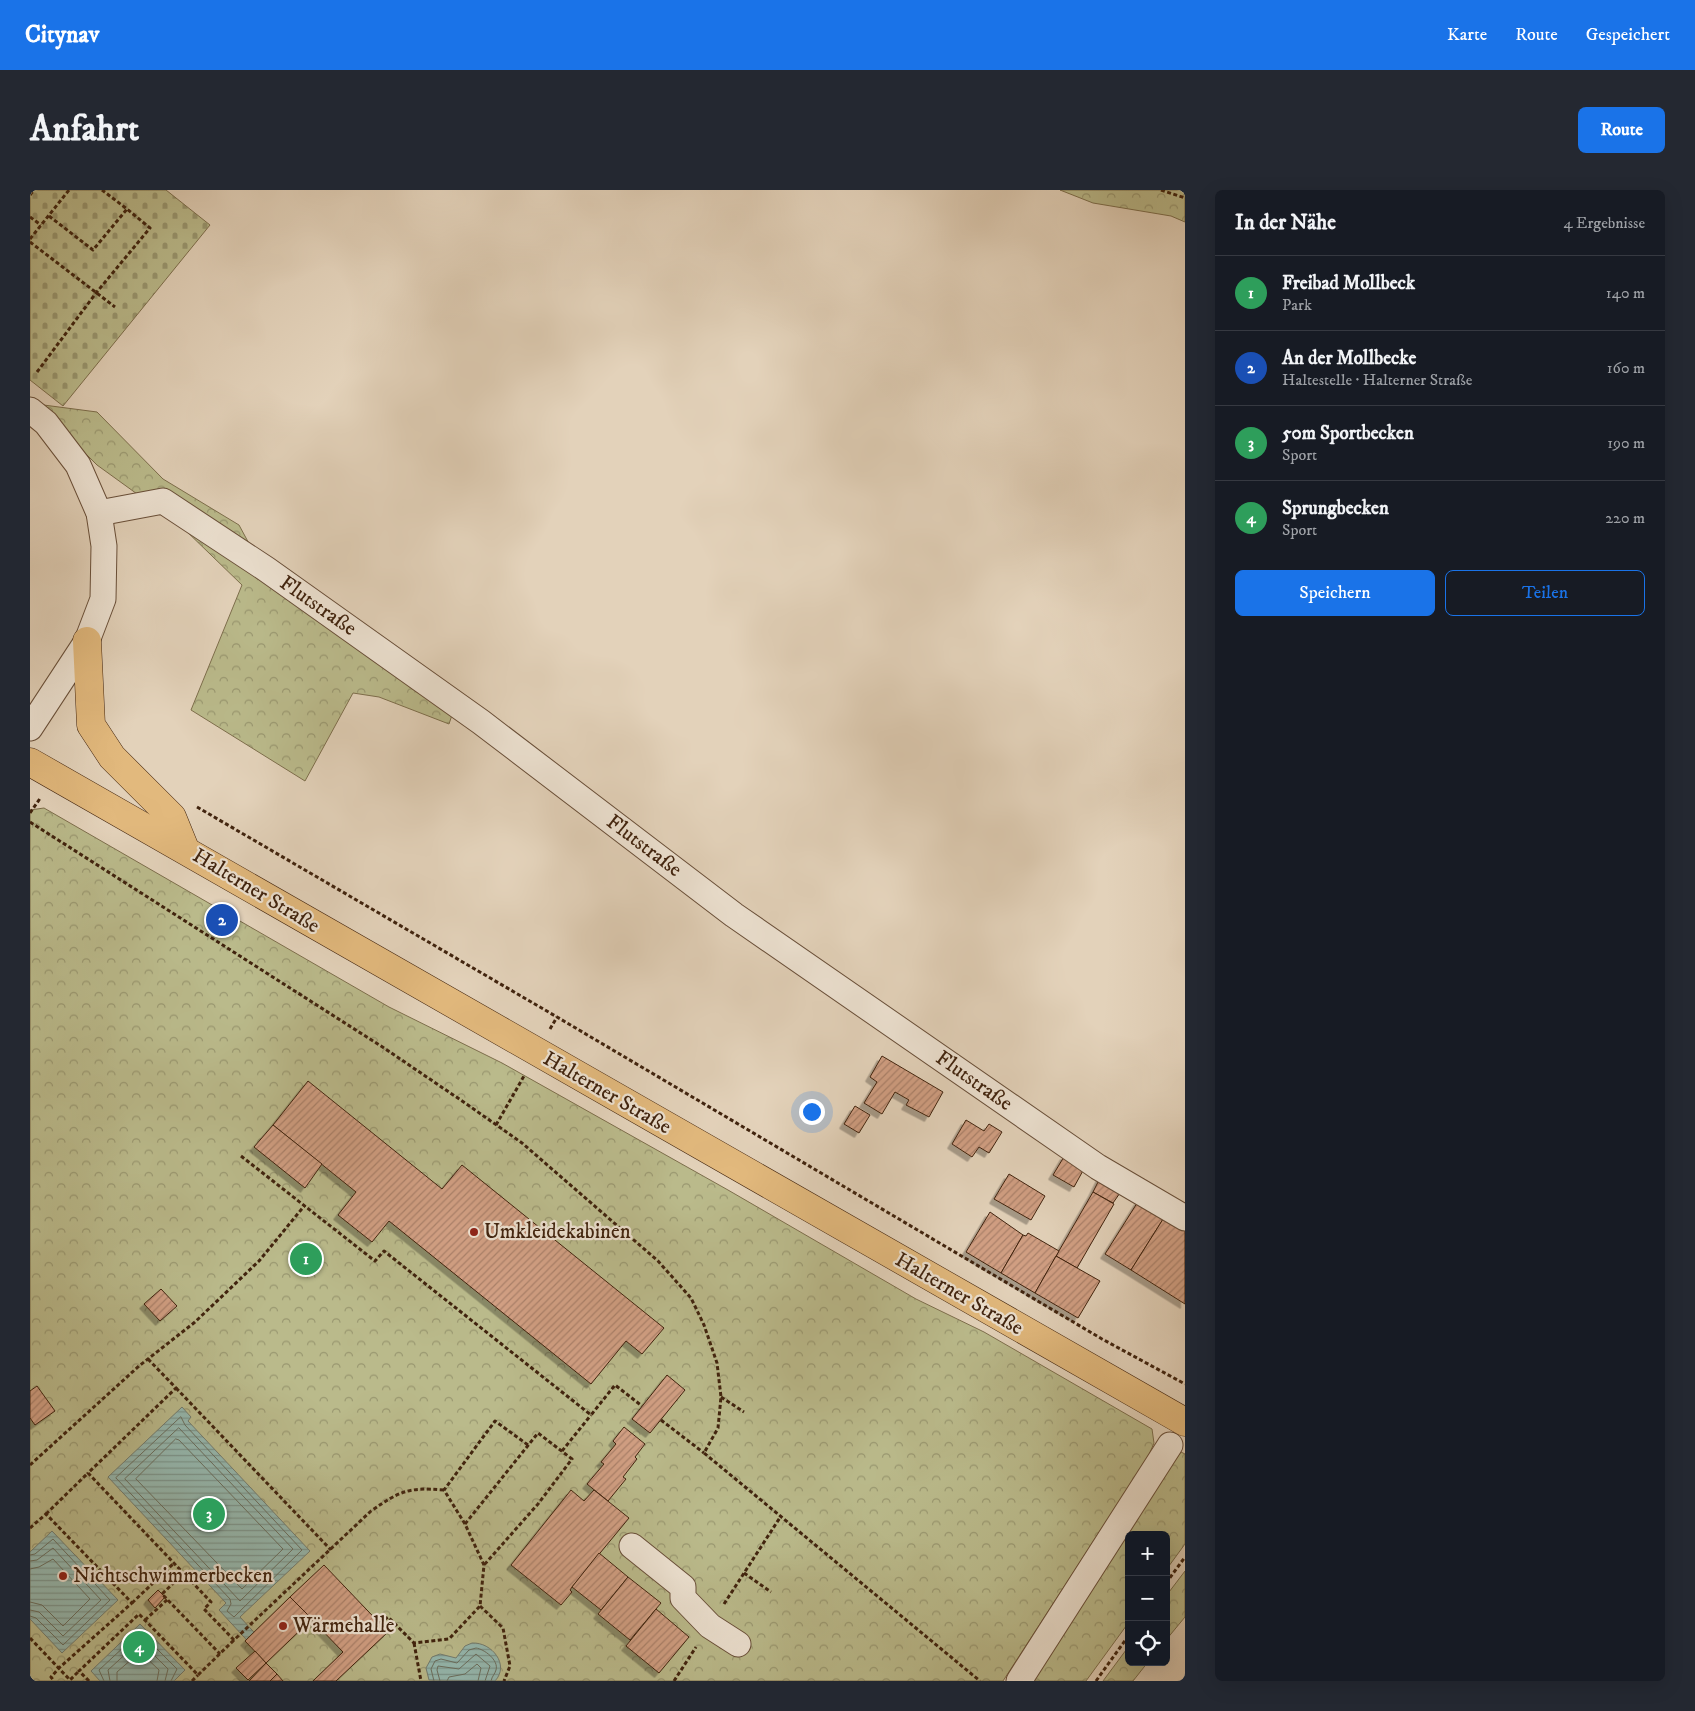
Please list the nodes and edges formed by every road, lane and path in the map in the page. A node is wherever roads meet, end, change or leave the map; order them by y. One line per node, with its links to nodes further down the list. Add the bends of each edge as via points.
1 (34, 190): 5 (path)
2 (69, 190): 8 (path)
3 (102, 190): 7 (path)
4 (1161, 190): 6 (path)
5 (30, 195)
6 (1185, 198)
7 (127, 210): 8 (path, via 93,250); 12 (path, via 150,228)
8 (49, 216): 10 (path)
9 (30, 217): 10 (path)
10 (40, 225): 11 (path)
11 (30, 240): 12 (path)
12 (96, 293): 13 (path); 14 (path)
13 (115, 307)
14 (37, 372)
15 (30, 410): 16 (street, via 46,423 78,465)
16 (99, 513): 17 (street, via 104,546 104,599); 27 (street, Flutstraße, via 163,501 266,569 481,722 734,915 1098,1167)
17 (87, 641): 18 (street); 22 (main road, via 91,725 112,757 172,818)
18 (30, 728)
19 (30, 762): 22 (main road, Halterner Straße)
20 (192, 802): 29 (path, via 1102,1339)
21 (30, 822): 24 (path, via 384,1048)
22 (185, 849): 23 (main road, Halterner Straße)
23 (537, 1053): 24 (path); 36 (main road, Halterner Straße)
24 (496, 1125): 31 (path, via 522,1143 650,1255 691,1298 717,1363)
25 (241, 1156): 26 (path)
26 (305, 1205): 28 (path, via 259,1261 195,1322); 34 (path, via 376,1261 384,1251)
27 (1185, 1218)
28 (148, 1359): 30 (path); 41 (path)
29 (1185, 1384)
30 (176, 1388): 42 (path); 49 (path)
31 (721, 1397): 33 (path); 40 (path, via 718,1428)
32 (642, 1406): 34 (path, via 615,1385)
33 (744, 1412)
34 (591, 1415): 39 (path)
35 (661, 1420): 40 (path)
36 (1185, 1422)
37 (528, 1445): 39 (path, via 538,1432); 43 (path, via 495,1421); 46 (path)
38 (1170, 1445): 81 (street)
39 (562, 1452): 52 (path, via 572,1459 538,1504)
40 (704, 1453): 45 (path)
41 (30, 1465)
42 (88, 1473): 44 (path); 51 (path)
43 (444, 1490): 46 (path); 49 (path, via 420,1488 397,1493 371,1511)
44 (46, 1514): 47 (path); 60 (path)
45 (780, 1516): 54 (path); 80 (path)
46 (465, 1524): 52 (path)
47 (30, 1528)
48 (632, 1546): 64 (street, via 683,1587 683,1598)
49 (331, 1550): 56 (path)
50 (1185, 1557): 55 (path)
51 (174, 1563): 53 (path); 60 (path)
52 (484, 1565): 61 (path)
53 (184, 1573): 59 (path, via 162,1594); 66 (path, via 211,1602 204,1609)
54 (744, 1573): 57 (path); 64 (path)
55 (1170, 1578)
56 (290, 1587): 58 (path); 66 (path)
57 (771, 1592)
58 (294, 1593)
59 (168, 1599): 62 (path); 70 (path)
60 (132, 1602): 71 (path)
61 (480, 1606): 68 (path, via 449,1639); 78 (path, via 503,1628 510,1666)
62 (145, 1620): 72 (path, via 139,1614); 73 (path)
63 (379, 1623): 68 (path, via 388,1617)
64 (710, 1626): 69 (street); 79 (path)
65 (30, 1638): 71 (path)
66 (235, 1640): 70 (path)
67 (1125, 1641): 82 (path)
68 (414, 1643): 77 (path)
69 (738, 1644)
70 (220, 1654): 73 (path)
71 (59, 1668): 72 (path, via 70,1680); 74 (path, via 51,1677)
72 (79, 1672): 75 (path)
73 (198, 1675): 76 (path)
74 (54, 1681)
75 (89, 1681)
76 (192, 1681)
77 (421, 1681)
78 (504, 1681)
79 (674, 1681)
80 (980, 1681)
81 (1019, 1681)
82 (1096, 1681)

